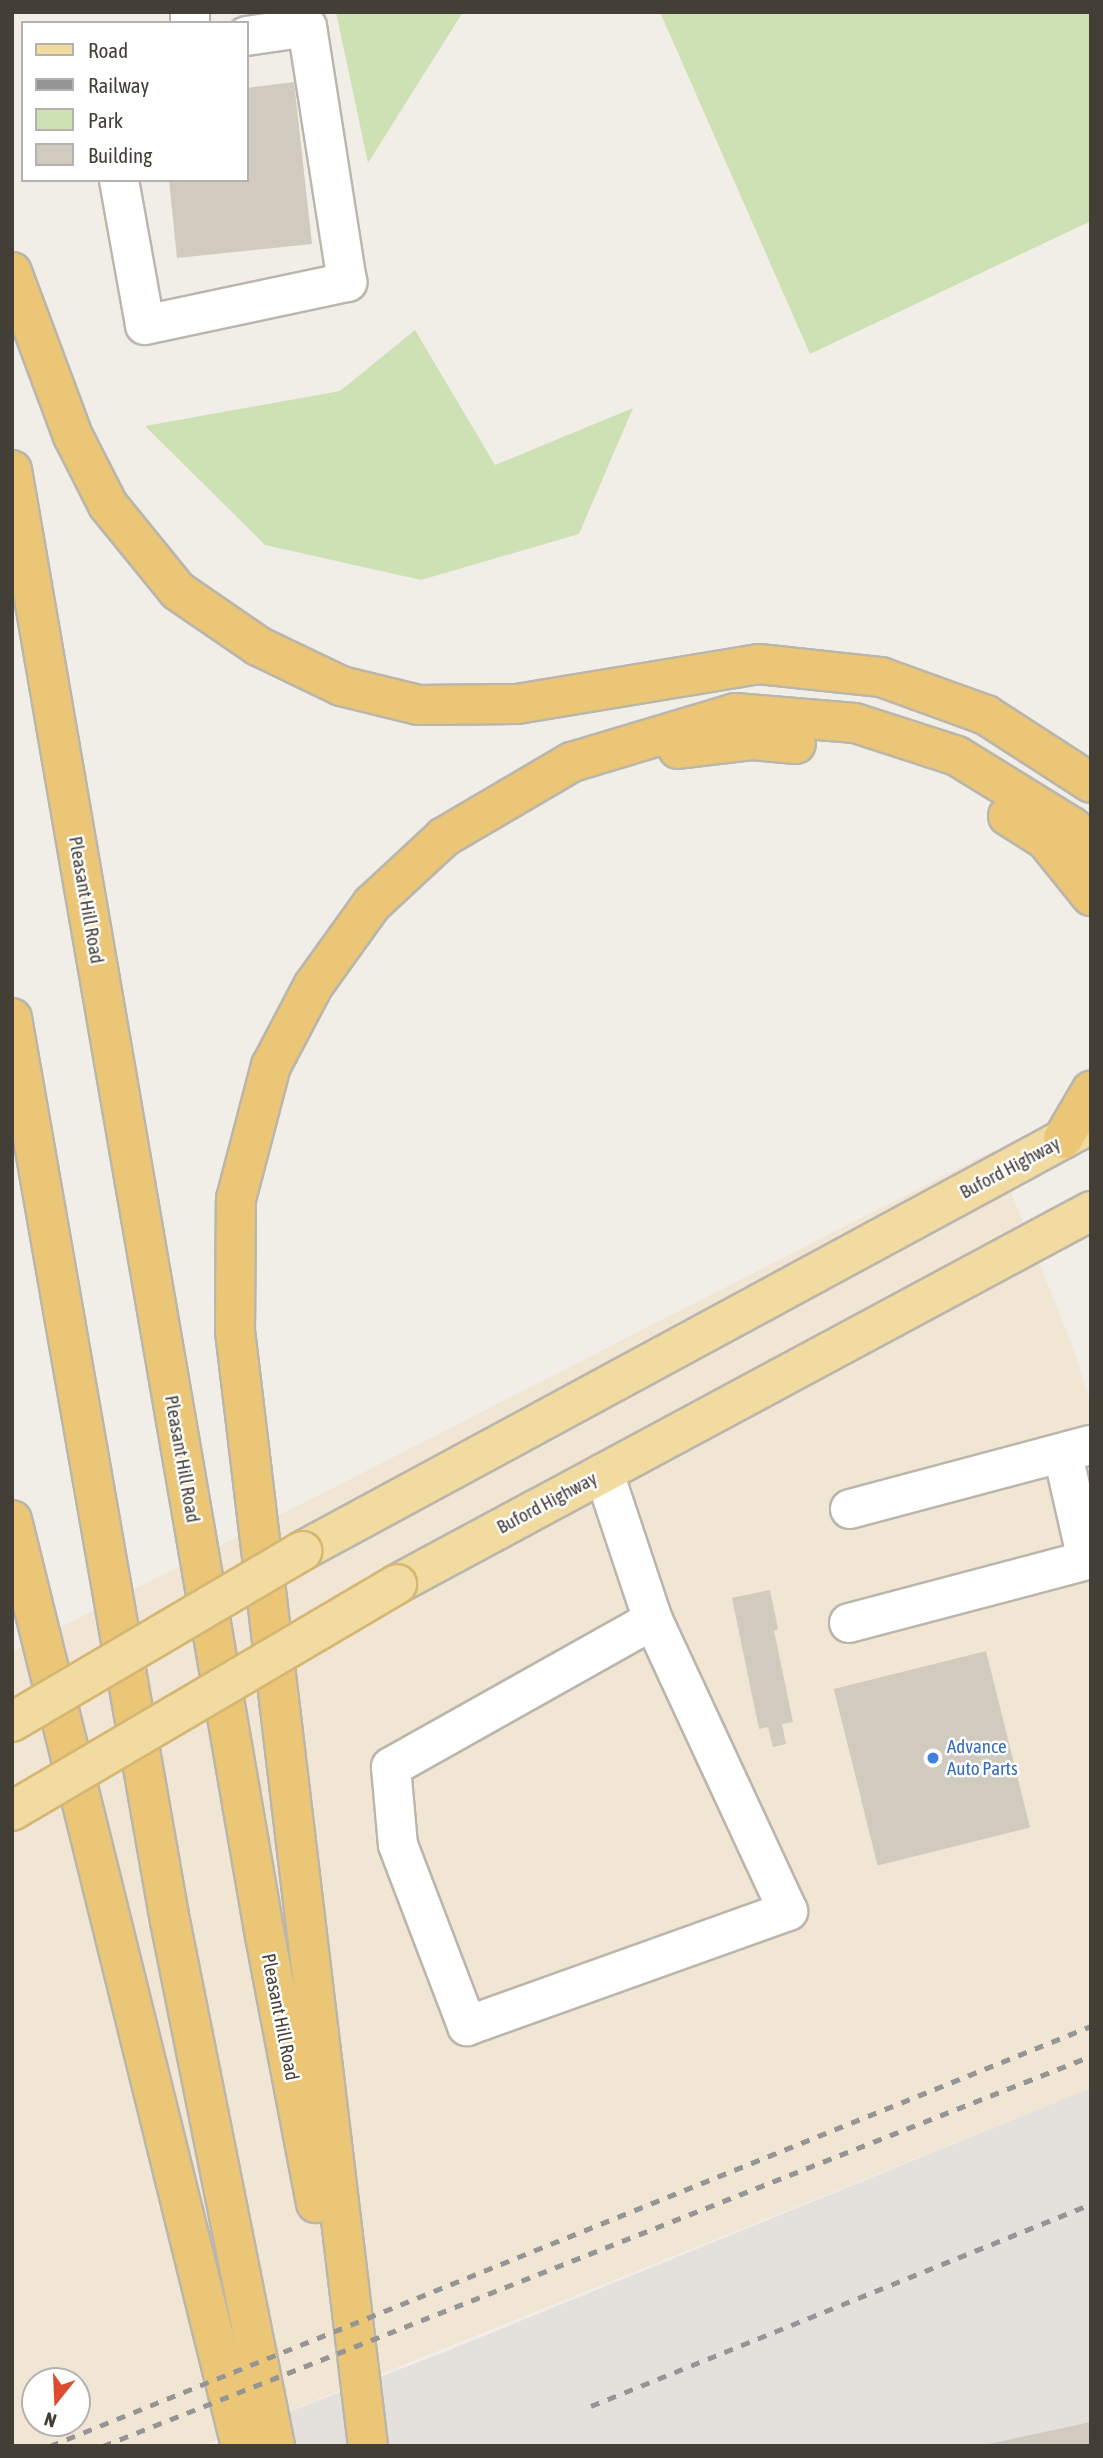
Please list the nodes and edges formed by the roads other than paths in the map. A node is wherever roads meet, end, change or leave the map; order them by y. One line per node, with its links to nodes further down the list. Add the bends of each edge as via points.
1 (248, 36): 2 (lane, via 307,27 347,282 145,325)
2 (119, 182)
3 (12, 272): 6 (highway, via 73,436 108,505 178,592 258,646 329,680 419,705 503,705 759,664 881,677 986,715)
4 (12, 470): 23 (highway, Pleasant Hill Road, via 265,1936)
5 (572, 762): 7 (highway, via 736,713 855,723 957,755 1072,827); 8 (highway, via 753,740 856,749 943,776 1046,840); 24 (highway, via 444,837 372,904 313,986 271,1066 236,1199 235,1331)
6 (1091, 783)
7 (1091, 846)
8 (1091, 896)
9 (12, 1018): 22 (highway, via 170,1921)
10 (1091, 1091): 11 (highway)
11 (1077, 1132): 19 (main road, Buford Highway, bridge, via 359,1518)
12 (1091, 1211): 14 (main road, Buford Highway)
13 (1077, 1450): 15 (lane); 18 (lane, via 1087,1560)
14 (604, 1473): 17 (lane); 20 (main road, Buford Highway, bridge, via 397,1584)
15 (850, 1509)
16 (12, 1520): 21 (highway)
17 (653, 1620): 17 (lane, via 391,1767 398,1845 467,2026 788,1911)
18 (849, 1623)
19 (12, 1722)
20 (12, 1811)
21 (242, 2446)
22 (275, 2446)
23 (362, 2446)
24 (368, 2446)

